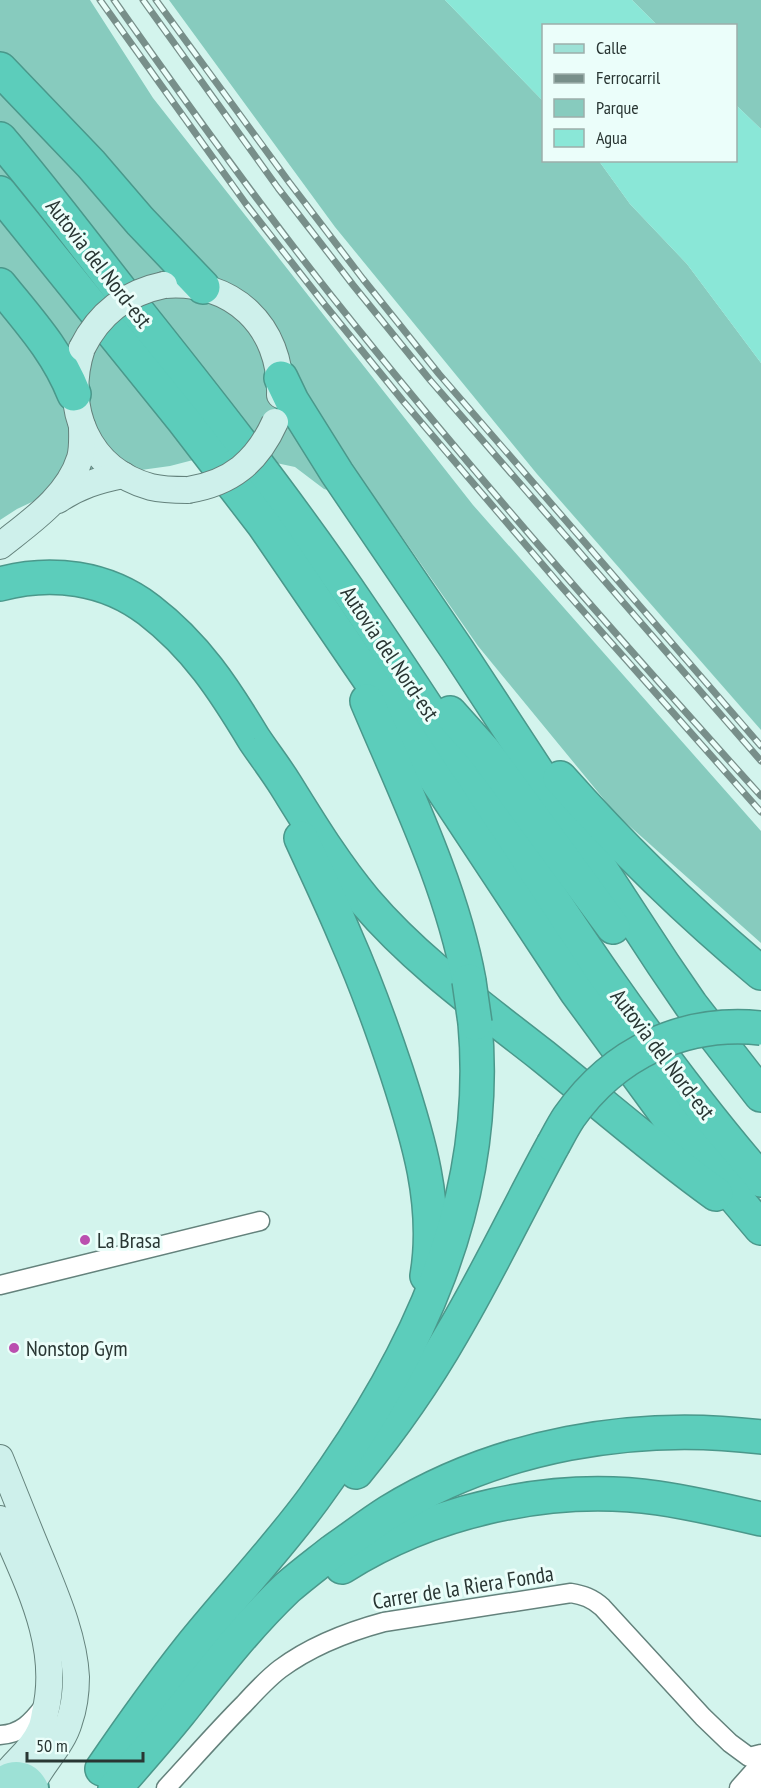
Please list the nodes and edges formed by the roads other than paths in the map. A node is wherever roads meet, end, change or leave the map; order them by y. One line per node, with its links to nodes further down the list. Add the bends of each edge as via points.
1 (0, 69): 5 (highway)
2 (0, 139): 14 (highway, Autovia del Nord-est, via 276,489)
3 (0, 193): 13 (highway, Autovia del Nord-est, via 191,430 264,525)
4 (0, 285): 7 (highway, via 54,353)
5 (203, 287): 6 (main road, via 235,301 259,323 270,339); 7 (main road, bridge, via 164,285 136,293 115,305 98,322 82,348)
6 (281, 378): 9 (main road, bridge, via 280,400 268,437 236,472 203,488 188,490 153,488); 15 (highway, via 303,420)
7 (75, 394): 8 (main road)
8 (82, 426): 9 (main road, via 100,455); 10 (main road, via 80,458 63,489)
9 (123, 475): 10 (main road, via 87,483)
10 (46, 509): 11 (main road)
11 (0, 546)
12 (0, 584): 16 (highway, via 36,577 69,577 129,597 167,625 198,655)
13 (339, 633): 23 (highway, Autovia del Nord-est, via 576,990 674,1125); 25 (highway, bridge, via 422,830 453,916 469,981 478,1065 470,1168 454,1231 422,1316)
14 (384, 644): 20 (highway, via 484,751 701,1045 738,1085); 21 (highway, Autovia del Nord-est, via 601,971 698,1104)
15 (472, 673): 17 (highway, via 594,816 680,902); 19 (highway, via 691,1005)
16 (254, 739): 23 (highway, via 331,858 414,951 679,1167); 25 (highway, via 368,990 426,1175 430,1233 427,1275)
17 (761, 973)
18 (761, 1028): 35 (highway, bridge, via 715,1027 660,1041 618,1065 598,1083 553,1145 469,1304 411,1399 346,1485 235,1614)
19 (761, 1095)
20 (761, 1100)
21 (761, 1180)
22 (261, 1221): 24 (street)
23 (761, 1227)
24 (0, 1285)
25 (368, 1416): 35 (highway, via 314,1498 143,1710)
26 (761, 1437): 31 (highway, via 666,1431 591,1439 496,1463 422,1494 358,1533 288,1588 221,1660)
27 (0, 1458): 34 (main road, via 63,1617 76,1677 74,1707 56,1750 38,1774)
28 (0, 1519): 30 (main road, via 42,1625 51,1675)
29 (761, 1519): 31 (highway, via 657,1498 605,1495 543,1498 467,1512 398,1537 329,1576 298,1598)
30 (48, 1699): 32 (street, via 20,1731); 34 (main road, via 41,1730)
31 (178, 1714): 35 (highway)
32 (0, 1735)
33 (759, 1761): 36 (street, Carrer de la Riera Fonda, via 730,1743 703,1717 602,1607 581,1594 571,1593 384,1622 331,1640 279,1669); 37 (street); 38 (street, via 754,1779)
34 (11, 1777)
35 (106, 1782)
36 (166, 1788)
37 (739, 1788)
38 (757, 1788)

